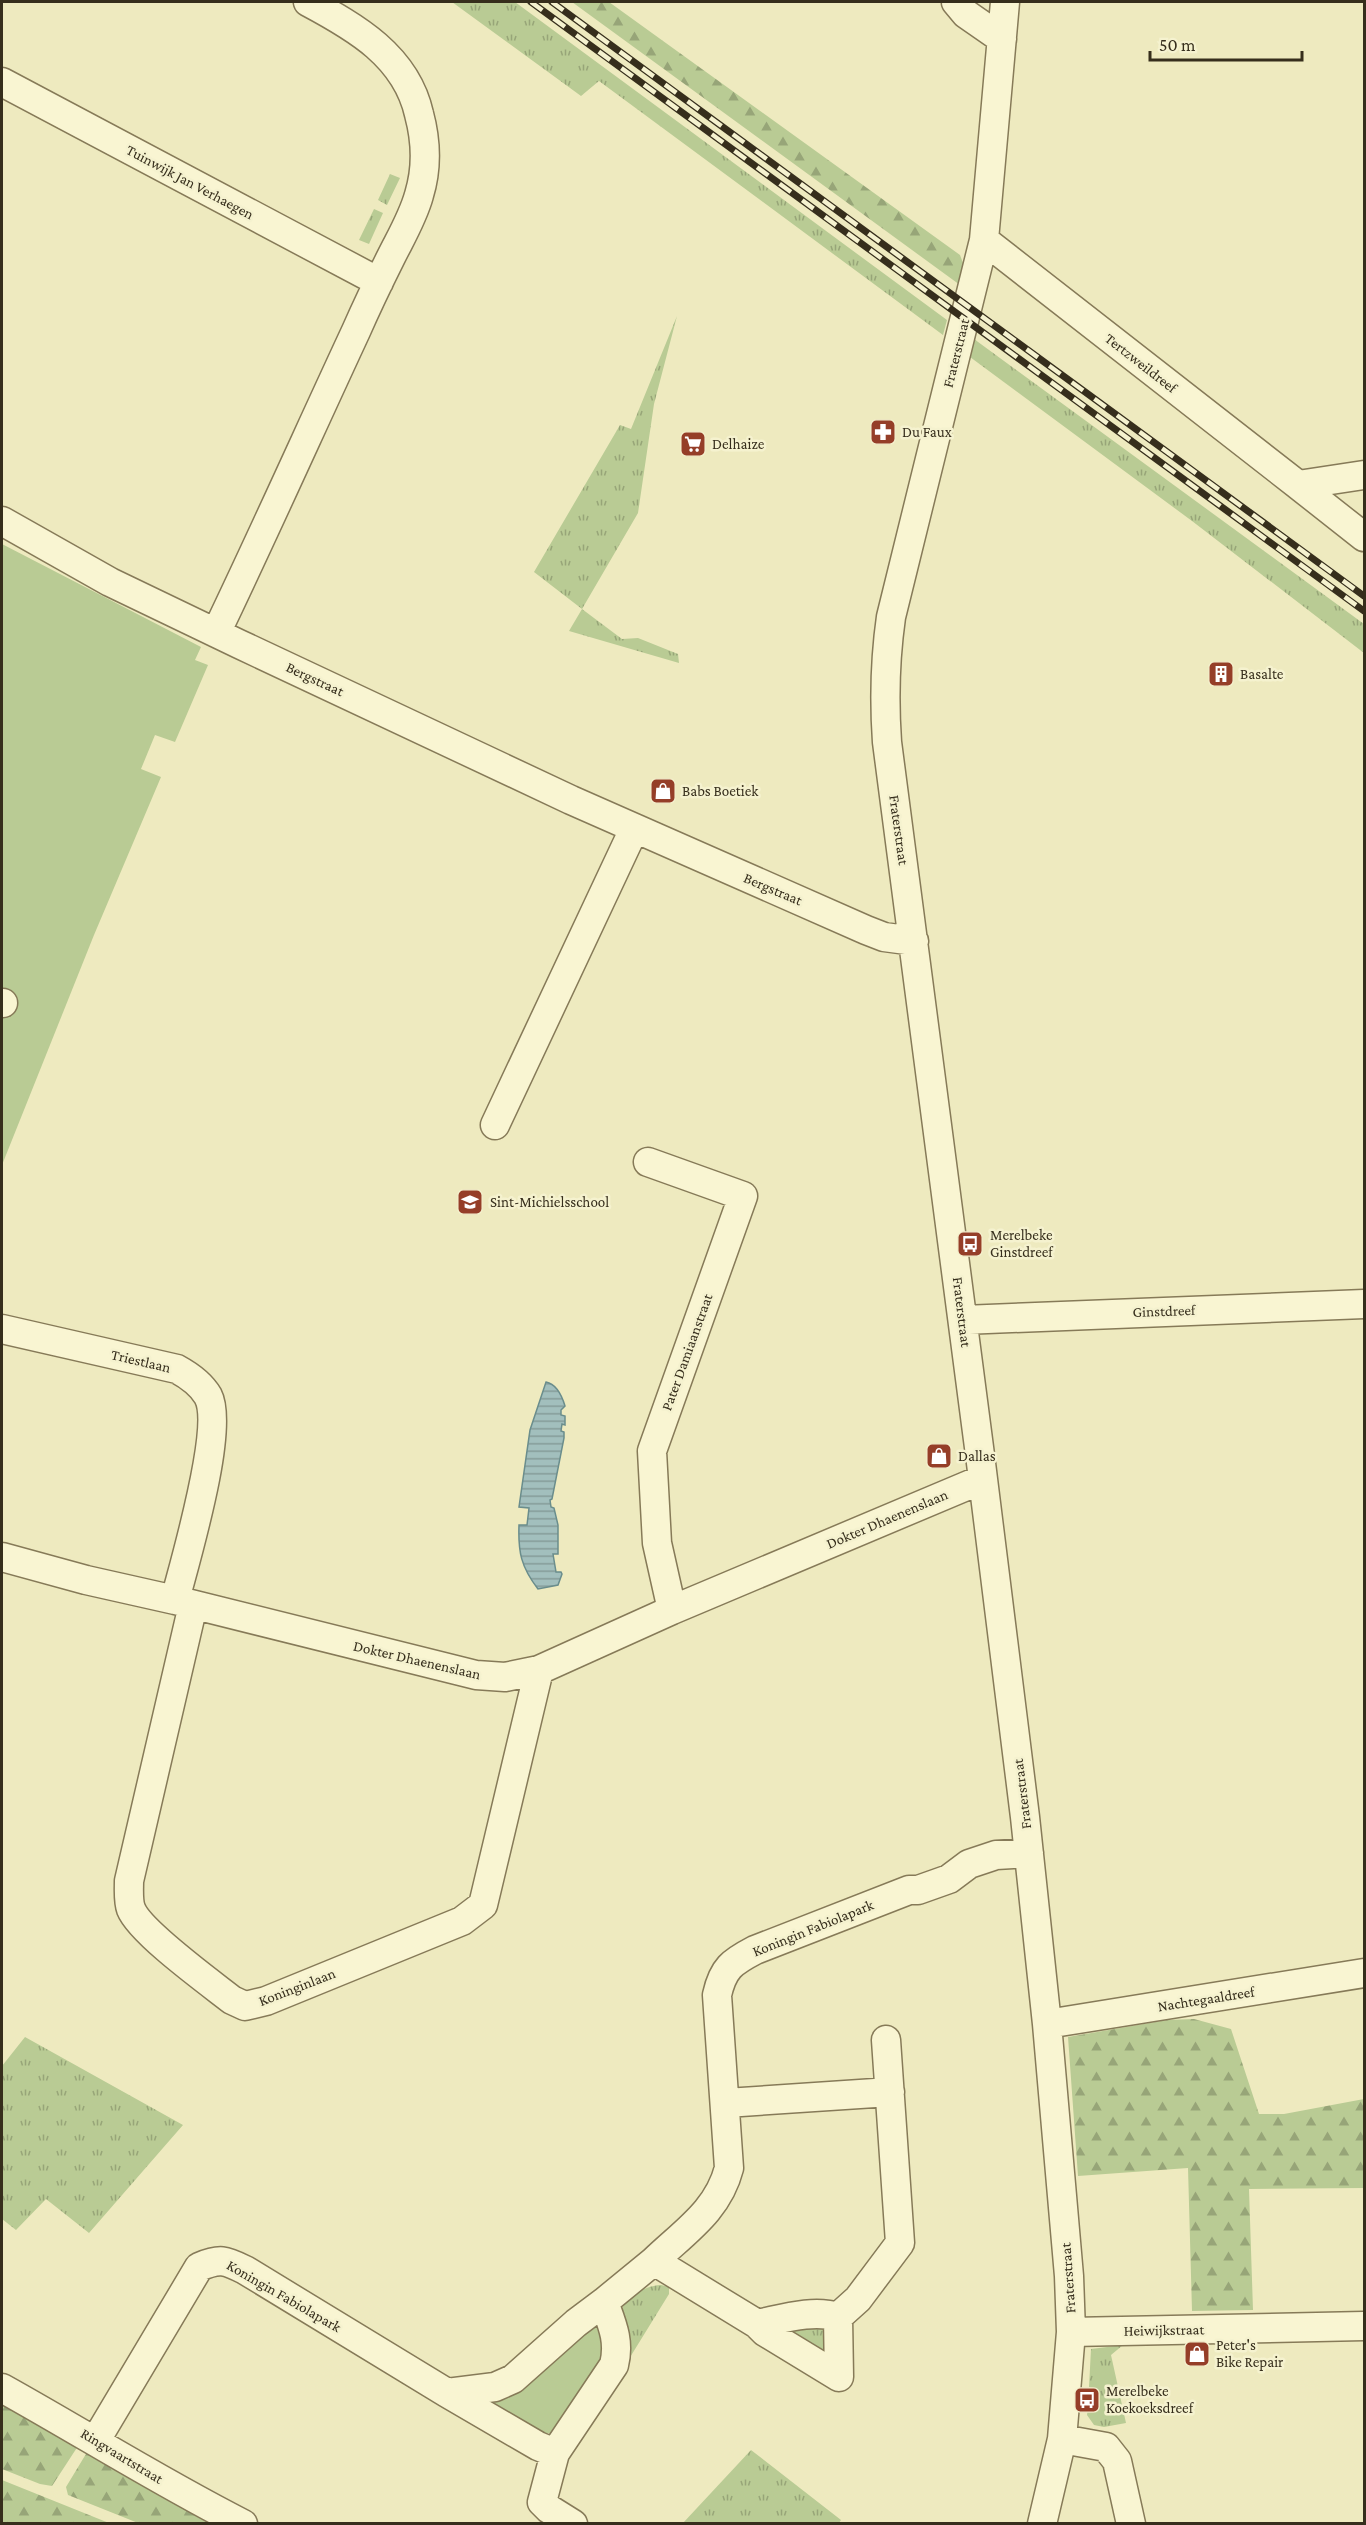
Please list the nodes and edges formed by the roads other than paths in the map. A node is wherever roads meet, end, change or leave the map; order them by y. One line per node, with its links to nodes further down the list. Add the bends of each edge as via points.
1 (308, 2): 7 (street, via 375,42 393,61 419,112 424,159 420,192)
2 (957, 2): 3 (street); 4 (street, via 966,14)
3 (1005, 2): 4 (street, Fraterstraat)
4 (1002, 39): 6 (street, Fraterstraat)
5 (2, 82): 7 (street, Tuinwijk Jan Verhaegen)
6 (984, 240): 9 (street, Tertzweildreef); 14 (street, Fraterstraat, via 908,544 891,617 886,660 887,742)
7 (379, 282): 12 (street)
8 (1365, 475): 9 (street)
9 (1298, 485): 11 (street, Tertzweildreef)
10 (2, 521): 12 (street, Bergstraat, via 110,582)
11 (1365, 537)
12 (216, 633): 13 (street, Bergstraat)
13 (634, 829): 14 (street, Bergstraat, via 866,930 884,937); 15 (street)
14 (914, 940): 18 (street, Fraterstraat)
15 (495, 1125)
16 (648, 1162): 23 (street, Pater Damiaanstraat, via 743,1196 652,1451 657,1543)
17 (1365, 1304): 18 (street, Ginstdreef)
18 (963, 1320): 20 (street, Fraterstraat)
19 (2, 1329): 22 (street, Triestlaan, via 177,1369 208,1397 213,1431)
20 (983, 1479): 23 (street, Dokter Dhaenenslaan); 25 (street, Fraterstraat)
21 (2, 1557): 22 (street, Dokter Dhaenenslaan)
22 (184, 1603): 24 (street, Dokter Dhaenenslaan, via 476,1675 505,1677); 24 (street, Koninginlaan, via 129,1881 129,1903 139,1923 232,2000 245,2006 266,2001 462,1921 483,1905)
23 (672, 1610): 24 (street, Dokter Dhaenenslaan)
24 (539, 1670)
25 (1029, 1853): 27 (street, Fraterstraat); 30 (street, Koningin Fabiolapark, via 996,1855 969,1864 949,1879 909,1890 737,1959 725,1970 717,1995)
26 (1365, 1973): 27 (street, Nachtegaaldreef)
27 (1047, 2024): 36 (street, Fraterstraat)
28 (886, 2040): 29 (street)
29 (890, 2092): 30 (street); 33 (street, via 900,2243 858,2299)
30 (726, 2103): 31 (street, Koningin Fabiolapark, via 729,2168 725,2181 711,2207)
31 (654, 2261): 32 (street, Koningin Fabiolapark); 34 (street)
32 (604, 2302): 38 (street, Koningin Fabiolapark, via 513,2379 495,2387); 41 (street, via 617,2336 614,2365)
33 (838, 2316): 34 (street, via 796,2316); 34 (street, via 839,2377)
34 (757, 2324)
35 (1365, 2326): 36 (street, Heiwijkstraat)
36 (1071, 2332): 39 (street, Fraterstraat)
37 (2, 2388): 40 (street, Ringvaartstraat)
38 (447, 2393): 40 (street, Koningin Fabiolapark, via 245,2270 215,2260 199,2267); 41 (street, Koningin Fabiolapark)
39 (1062, 2439): 44 (street, Fraterstraat); 45 (street, via 1106,2447 1117,2461)
40 (96, 2440): 42 (street, Ringvaartstraat, via 144,2472)
41 (555, 2453): 43 (street, via 542,2502)
42 (243, 2523)
43 (573, 2523)
44 (1042, 2523)
45 (1131, 2523)

